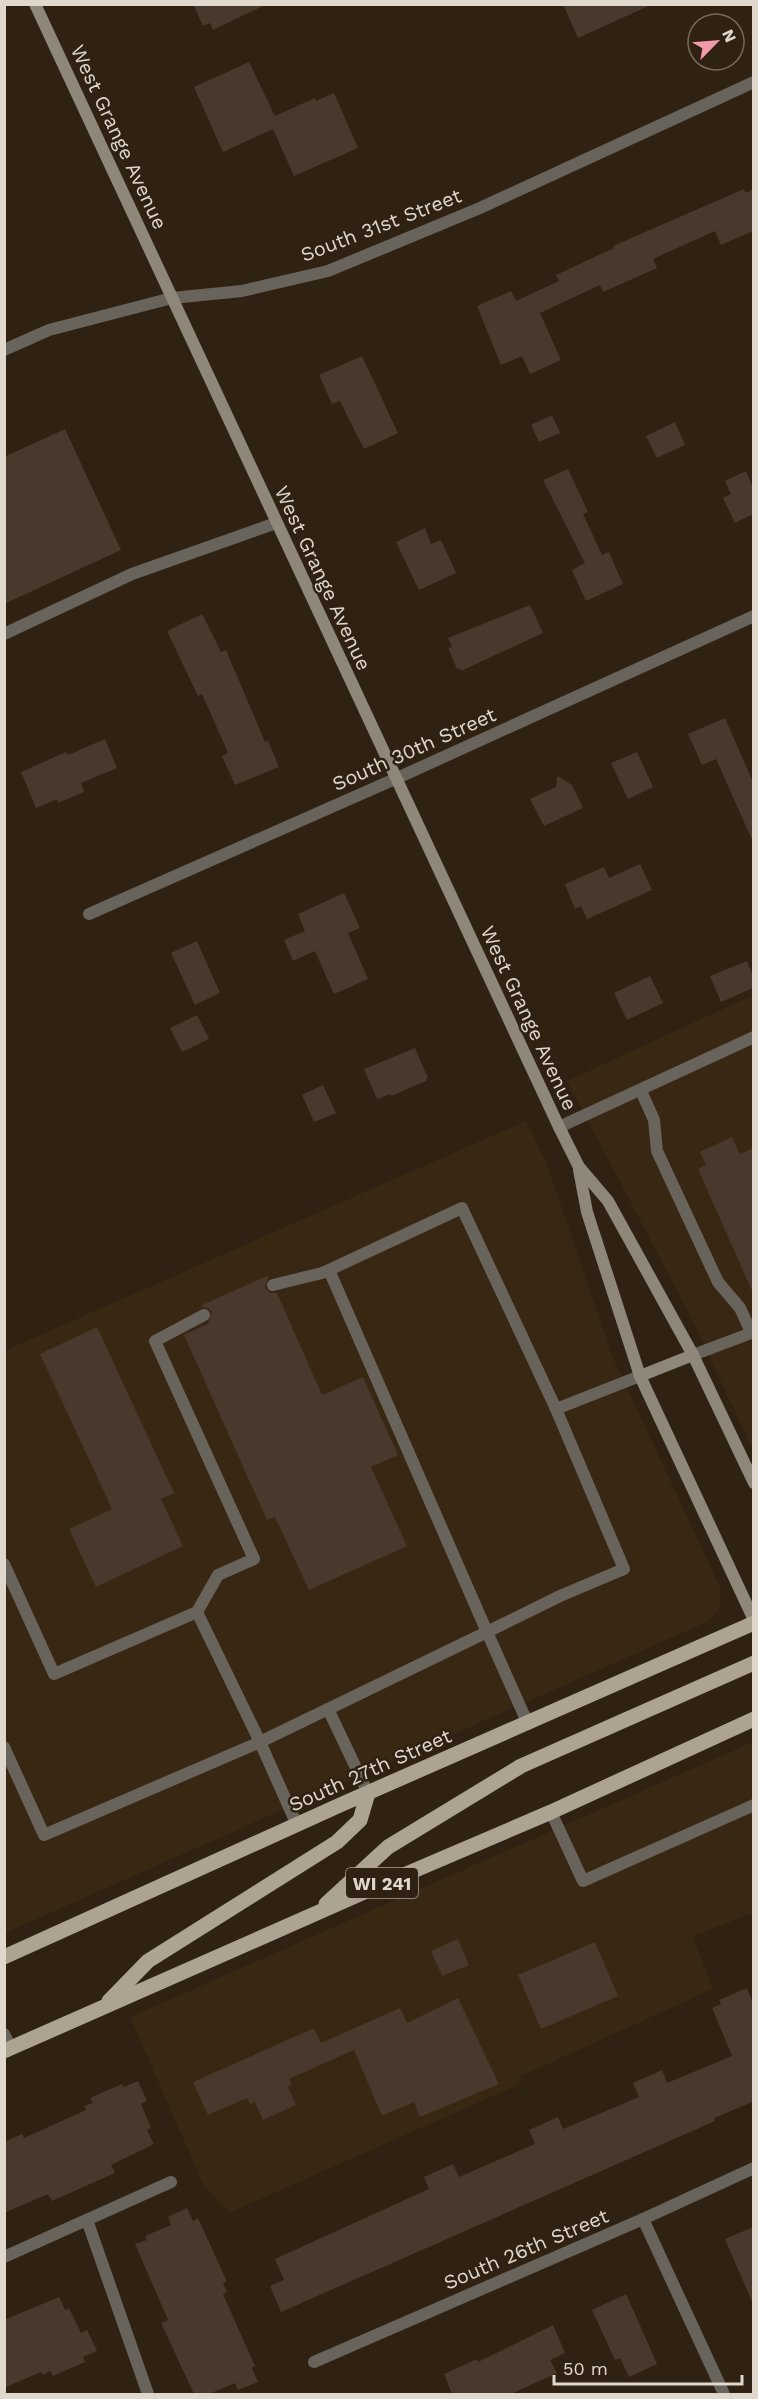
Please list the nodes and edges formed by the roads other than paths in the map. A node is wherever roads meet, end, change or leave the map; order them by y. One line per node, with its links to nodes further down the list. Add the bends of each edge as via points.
1 (35, 4): 3 (street, West Grange Avenue)
2 (753, 82): 3 (street, South 31st Street, via 480,208 328,271 242,291)
3 (172, 298): 4 (street, South 31st Street, via 49,330); 5 (street, West Grange Avenue)
4 (4, 350)
5 (276, 523): 7 (street, via 132,574); 8 (street, West Grange Avenue)
6 (753, 616): 8 (street, South 30th Street)
7 (4, 634)
8 (395, 779): 9 (street, South 30th Street); 12 (street, West Grange Avenue)
9 (89, 914)
10 (753, 1037): 11 (street)
11 (640, 1091): 12 (street); 17 (street, via 654,1120 657,1151 718,1282 740,1308)
12 (559, 1127): 13 (street, West Grange Avenue)
13 (579, 1167): 18 (street, West Grange Avenue, via 608,1201); 19 (street, West Grange Avenue, via 587,1212)
14 (328, 1270): 15 (street); 20 (street, via 462,1208); 25 (street)
15 (273, 1285)
16 (204, 1315): 23 (street, via 155,1341 254,1559 218,1575)
17 (752, 1332): 18 (street)
18 (693, 1355): 19 (street); 21 (street, West Grange Avenue)
19 (640, 1376): 20 (street); 24 (street, West Grange Avenue)
20 (556, 1409): 25 (street, via 624,1569)
21 (753, 1483)
22 (4, 1564): 23 (street, via 54,1674)
23 (196, 1612): 30 (street)
24 (753, 1622): 29 (main road, South 27th Street)
25 (487, 1632): 27 (street); 29 (street)
26 (753, 1663): 36 (main road, via 521,1766 388,1847)
27 (328, 1709): 30 (street); 32 (street)
28 (753, 1719): 34 (main road, WI 241)
29 (528, 1724): 32 (main road, South 27th Street)
30 (260, 1742): 31 (street, via 44,1835); 35 (street)
31 (4, 1747)
32 (368, 1793): 35 (main road, South 27th Street); 38 (main road, via 360,1820 337,1842 148,1961)
33 (753, 1804): 34 (street, via 583,1881)
34 (551, 1812): 36 (main road, WI 241)
35 (297, 1825): 37 (main road, South 27th Street)
36 (317, 1912): 38 (main road, WI 241)
37 (4, 1957)
38 (103, 2007): 40 (main road, WI 241)
39 (4, 2034): 40 (street)
40 (8, 2049)
41 (753, 2169): 43 (street, South 26th Street)
42 (171, 2182): 44 (street)
43 (643, 2219): 46 (street, South 26th Street); 48 (street)
44 (87, 2220): 45 (street); 47 (street)
45 (4, 2257)
46 (314, 2362)
47 (147, 2394)
48 (724, 2394)

